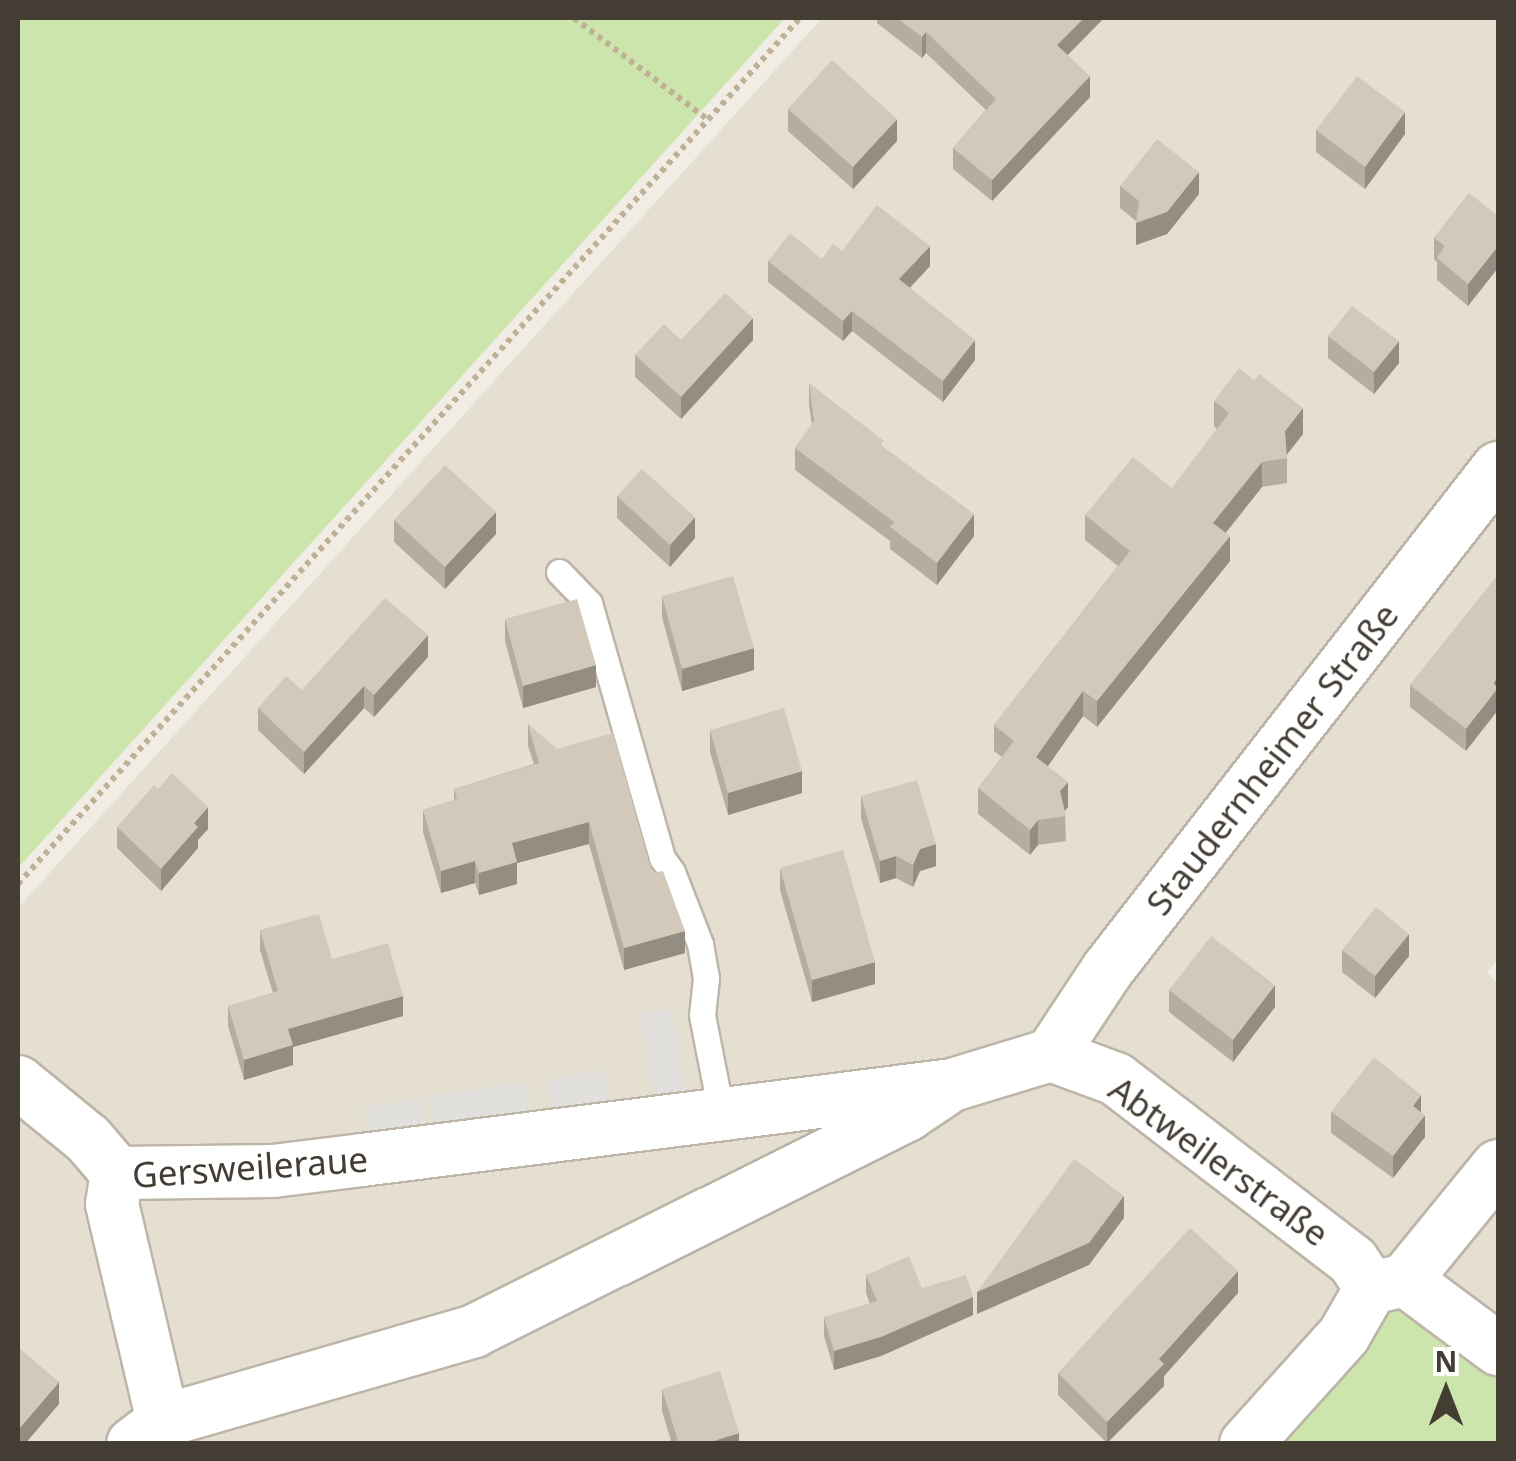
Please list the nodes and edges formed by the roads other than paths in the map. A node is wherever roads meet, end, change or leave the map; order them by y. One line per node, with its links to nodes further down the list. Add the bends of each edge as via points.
1 (1498, 468): 3 (street, Staudernheimer Straße, via 1108,969)
2 (559, 572): 6 (lane, via 589,603 662,858 700,944 706,978 702,1015)
3 (1052, 1055): 5 (street, Gersweileraue); 9 (street, Abtweilerstraße, via 1116,1080)
4 (18, 1082): 8 (street, via 88,1138)
5 (952, 1085): 6 (street, Gersweileraue); 11 (street, Gersweileraue, via 907,1115 474,1331)
6 (721, 1112): 8 (street, Gersweileraue, via 273,1171)
7 (1498, 1166): 9 (street)
8 (117, 1173): 11 (street, Gersweileraue, via 112,1204)
9 (1388, 1284): 10 (street, Abtweilerstraße); 12 (street)
10 (1498, 1349)
11 (148, 1432)
12 (1246, 1444)

